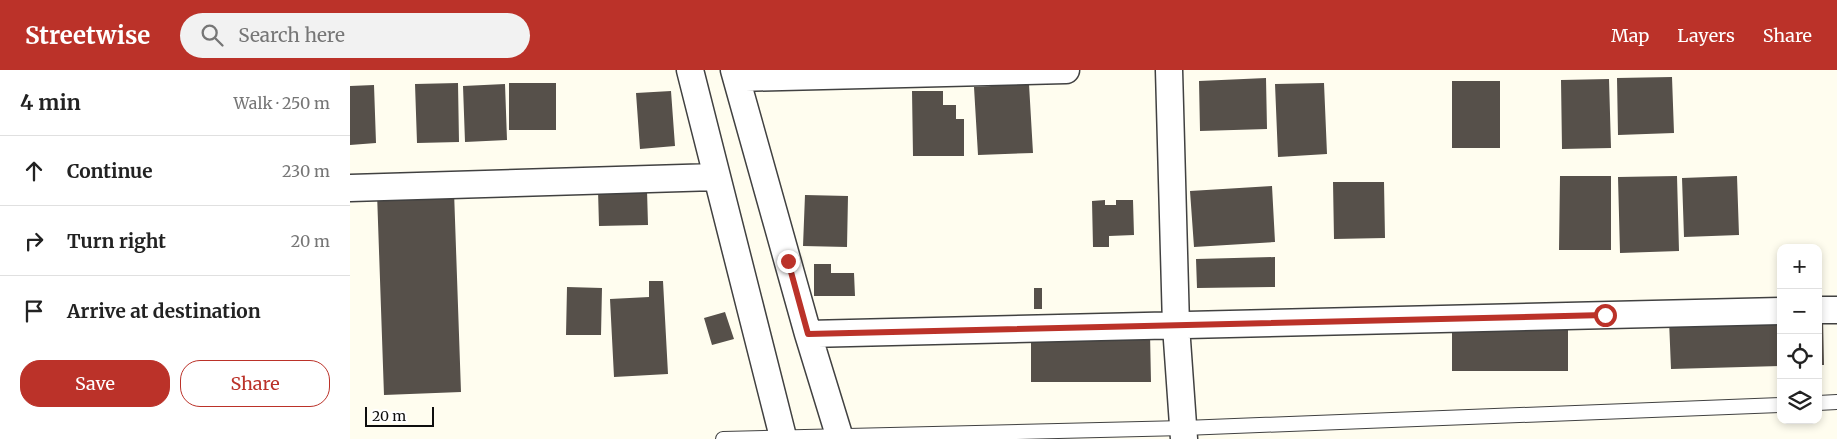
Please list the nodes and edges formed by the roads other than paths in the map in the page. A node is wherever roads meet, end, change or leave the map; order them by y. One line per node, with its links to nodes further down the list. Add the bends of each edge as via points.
1 (690, 70): 5 (street)
2 (1066, 70): 4 (street)
3 (1169, 70): 10 (street)
4 (735, 74): 11 (street)
5 (716, 177): 6 (street); 17 (street)
6 (350, 188)
7 (1822, 310): 8 (street)
8 (1837, 310)
9 (1777, 311): 10 (street)
10 (1176, 326): 11 (street); 15 (street)
11 (808, 334): 16 (street)
12 (1837, 402): 13 (lane)
13 (1822, 403)
14 (1777, 405): 15 (lane)
15 (1184, 433): 16 (lane)
16 (839, 435): 17 (lane)
17 (783, 437): 18 (lane)
18 (723, 439)

